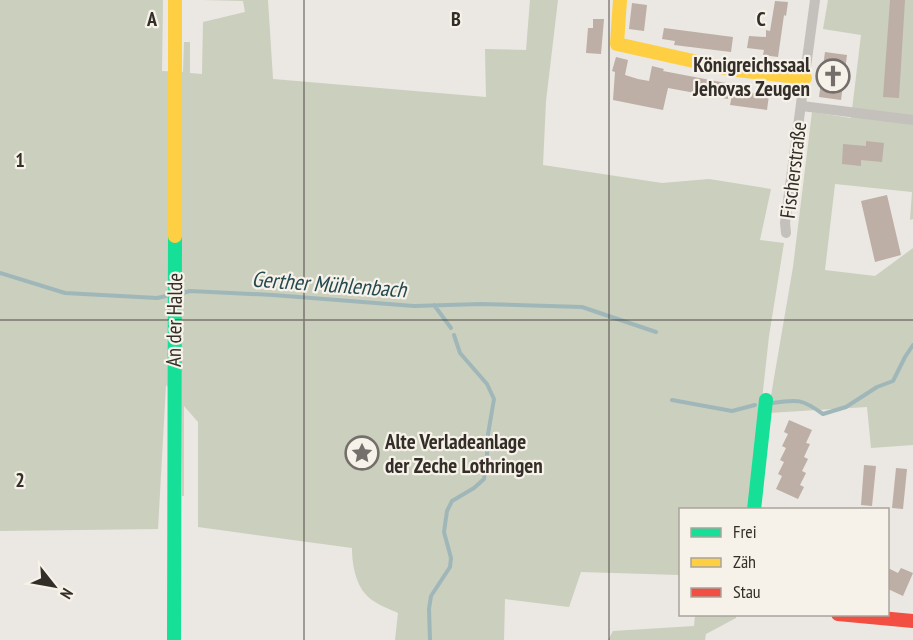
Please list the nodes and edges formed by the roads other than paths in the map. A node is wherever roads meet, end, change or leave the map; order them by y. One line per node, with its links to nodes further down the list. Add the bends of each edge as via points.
1 (175, 0): 12 (street, An der Halde)
2 (620, 0): 4 (street, via 617,44 729,69)
3 (815, 0): 4 (street, Fischerstraße)
4 (806, 78): 5 (street, Fischerstraße)
5 (802, 106): 6 (street); 7 (street, Fischerstraße)
6 (913, 120)
7 (786, 233)
8 (766, 400): 9 (street)
9 (754, 508)
10 (850, 616): 11 (street)
11 (913, 621)
12 (174, 640)

